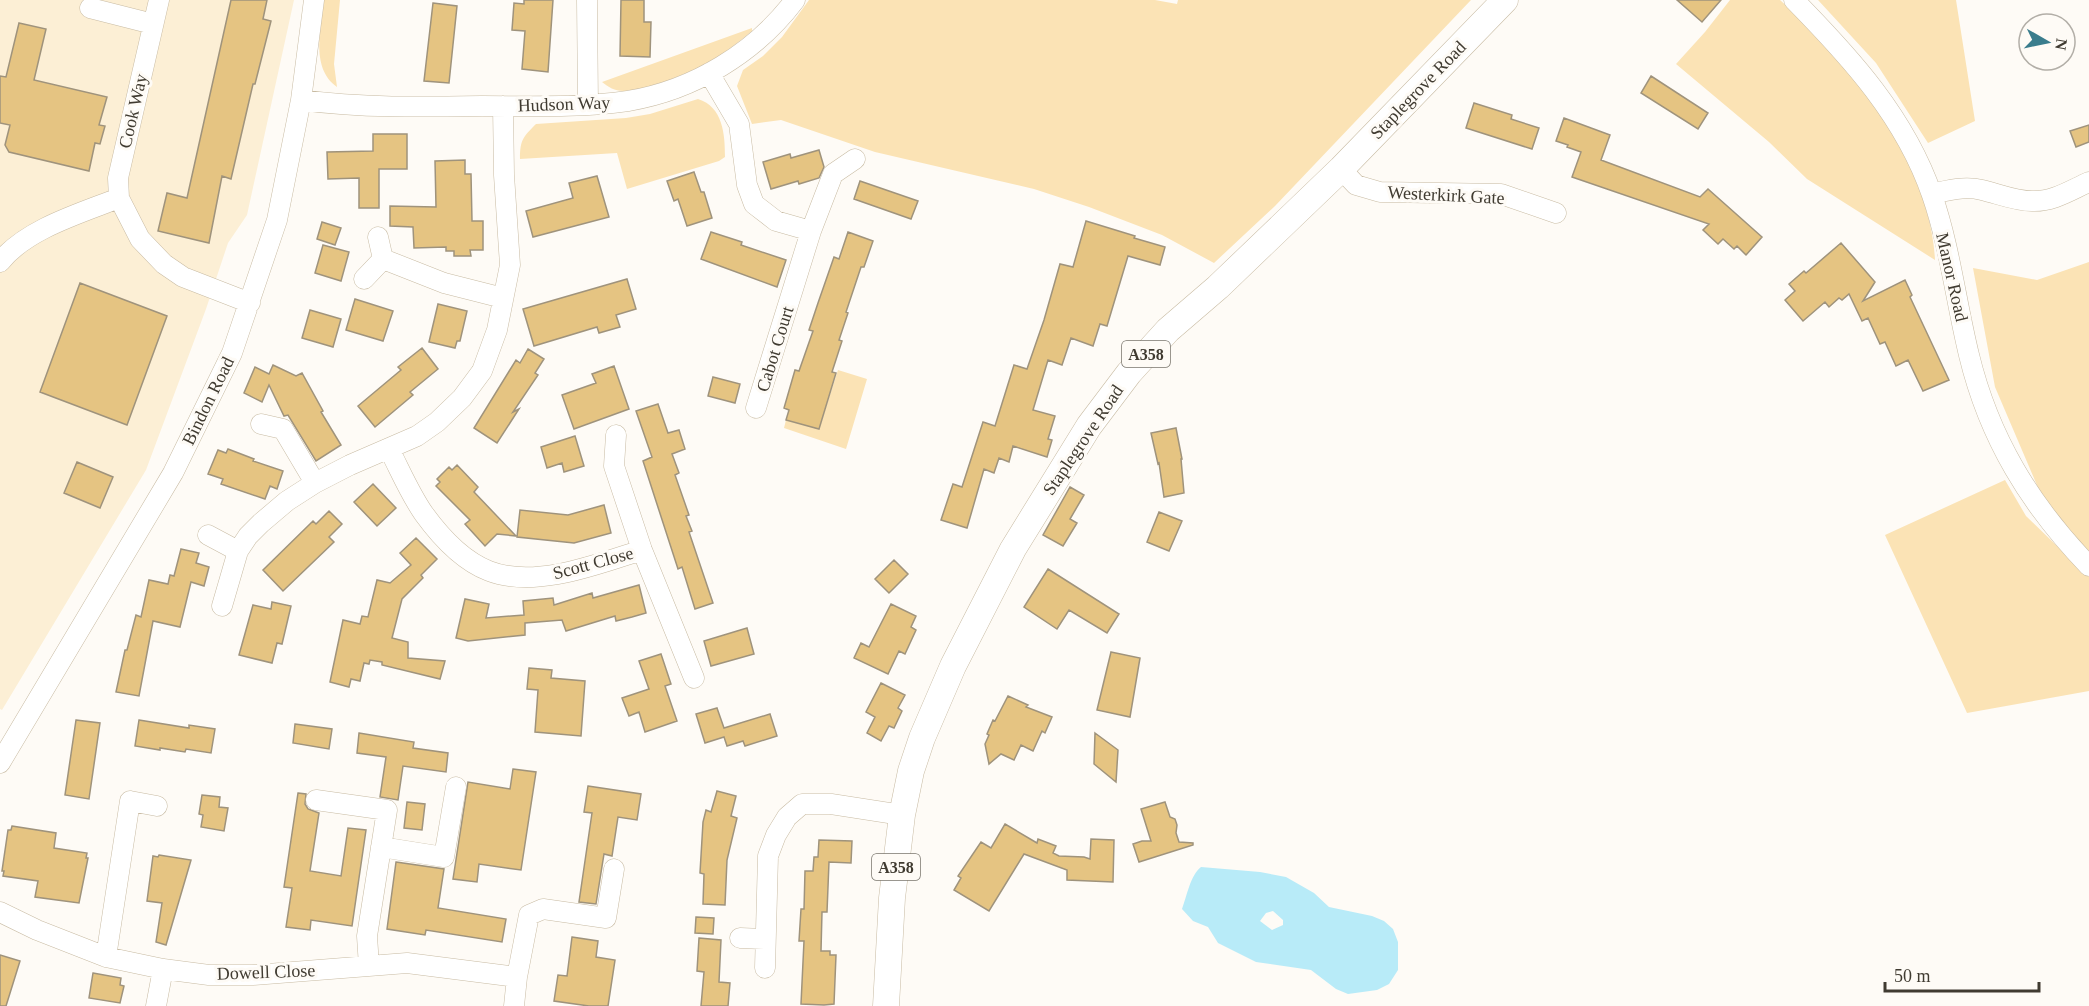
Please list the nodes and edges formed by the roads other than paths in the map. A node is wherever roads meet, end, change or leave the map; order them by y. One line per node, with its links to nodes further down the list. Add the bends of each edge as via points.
1 (159, 0): 8 (street, Cook Way)
2 (314, 0): 10 (street, Bindon Road)
3 (587, 0): 11 (street)
4 (795, 0): 9 (street, Hudson Way, via 754,44)
5 (1505, 0): 14 (main road, Staplegrove Road / A358)
6 (1794, 0): 16 (street, Manor Road, via 1877,91)
7 (90, 8): 8 (street)
8 (153, 24): 17 (street, Cook Way, via 118,178)
9 (709, 73): 11 (street, Hudson Way, via 665,91); 19 (street, via 739,124 747,185 754,204 776,221)
10 (301, 100): 12 (street, Hudson Way, via 339,105); 25 (street, Bindon Road, via 277,220)
11 (588, 105): 12 (street, Hudson Way)
12 (503, 106): 24 (street, via 510,265)
13 (855, 159): 19 (street, Cabot Court, via 833,174)
14 (1341, 170): 18 (street, Westerkirk Gate, via 1356,185 1380,192 1501,194); 41 (main road, Staplegrove Road / A358, via 1168,330 1089,426 1012,549 953,666 921,738)
15 (2089, 182): 16 (street, via 2054,198 2032,201 1981,189 1957,188)
16 (1932, 194): 34 (street, Manor Road, via 1969,355 1998,438 2015,472 2047,519)
17 (119, 198): 22 (street, via 70,216 23,241); 25 (street, Cook Way, via 140,239 164,264 183,277)
18 (1556, 213)
19 (811, 231): 26 (street, Cabot Court)
20 (378, 237): 21 (street)
21 (383, 259): 23 (street); 24 (street, via 444,283)
22 (0, 262)
23 (364, 279)
24 (503, 298): 29 (street, via 497,330 482,371 462,398 417,436)
25 (250, 303): 37 (street, Bindon Road, via 232,353 173,473)
26 (756, 408)
27 (261, 424): 30 (street, via 283,429)
28 (616, 435): 33 (street, Scott Close, via 614,466)
29 (389, 449): 30 (street); 33 (street, Scott Close, via 423,512 443,538 489,571 548,576)
30 (315, 483): 32 (street, via 261,523)
31 (208, 535): 32 (street)
32 (238, 550): 35 (street)
33 (642, 550): 36 (street, Scott Close)
34 (2089, 566)
35 (222, 606)
36 (694, 678)
37 (0, 763)
38 (456, 787): 42 (street, via 444,857)
39 (316, 800): 42 (street, via 387,810)
40 (157, 806): 47 (street, via 130,801)
41 (902, 815): 46 (street, via 831,804 802,804 787,817 768,856); 54 (main road, Staplegrove Road / A358, via 892,898)
42 (381, 847): 48 (street, via 367,936)
43 (614, 869): 51 (street, via 606,918 543,909 529,915)
44 (0, 912): 47 (street, Dowell Close)
45 (740, 938): 46 (street)
46 (765, 939): 49 (street)
47 (106, 957): 50 (street, Dowell Close)
48 (369, 966): 50 (street, Dowell Close, via 253,975); 51 (street, Dowell Close, via 407,963)
49 (765, 968)
50 (162, 969): 52 (street)
51 (518, 977): 53 (street)
52 (156, 1006)
53 (514, 1006)
54 (886, 1006)

